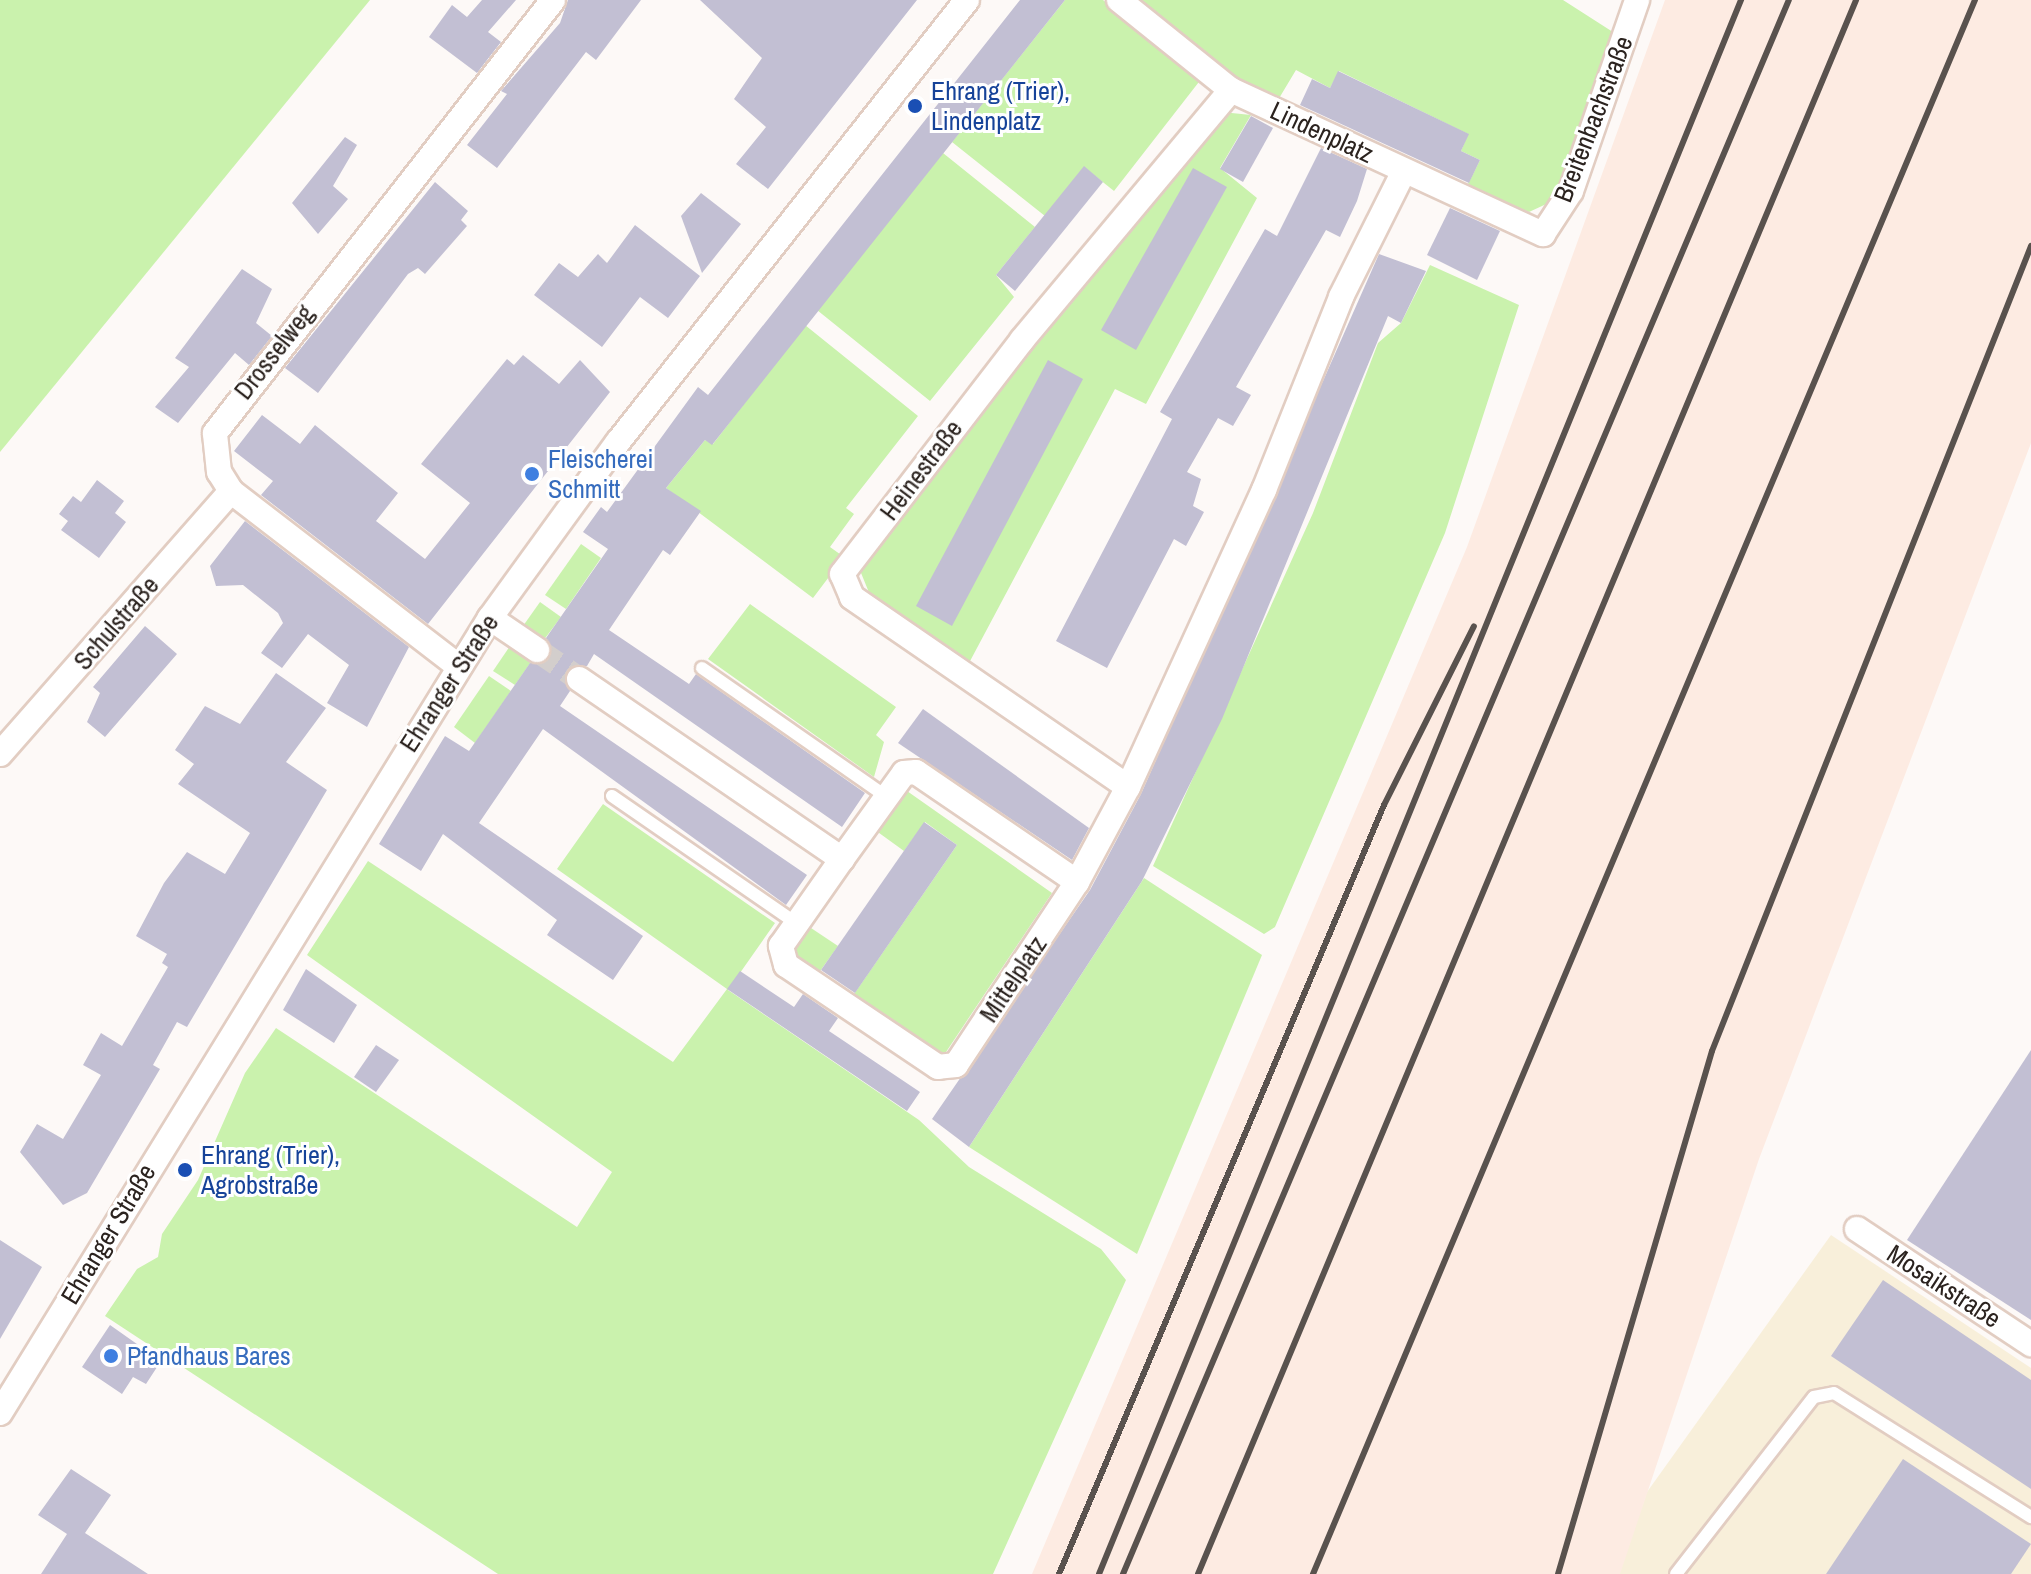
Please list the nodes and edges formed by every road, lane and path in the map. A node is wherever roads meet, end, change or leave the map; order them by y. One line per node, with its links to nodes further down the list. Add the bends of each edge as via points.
1 (553, 0): 8 (street, Drosselweg, via 235,401 215,433 219,472)
2 (967, 0): 9 (street, Ehranger Straße, via 618,442)
3 (1119, 0): 5 (street, Lindenplatz)
4 (1637, 0): 7 (street, Breitenbachstraße, via 1571,191)
5 (1231, 90): 6 (street, Lindenplatz); 15 (street, Heinestraße, via 1022,340 842,574 852,597)
6 (1404, 171): 7 (street, Lindenplatz); 15 (street, via 1341,297 1264,490)
7 (1543, 234)
8 (231, 491): 11 (street); 14 (street, Schulstraße)
9 (490, 618): 10 (street); 11 (street, Ehranger Straße)
10 (537, 650)
11 (458, 666): 23 (street, Ehranger Straße)
12 (702, 668): 17 (lane)
13 (579, 679): 18 (street)
14 (0, 754)
15 (1128, 787): 19 (street)
16 (612, 796): 20 (lane)
17 (887, 797): 18 (street, Mittelplatz); 19 (street, Mittelplatz, via 904,773 916,772)
18 (842, 859): 20 (street, Mittelplatz)
19 (1077, 882): 20 (street, Mittelplatz, via 956,1065 938,1067 786,965 781,946)
20 (796, 923)
21 (1857, 1229): 22 (street, Mosaikstraße)
22 (2031, 1344)
23 (0, 1413)
24 (2031, 1517): 25 (lane, via 1834,1393 1814,1397)
25 (1676, 1574)

